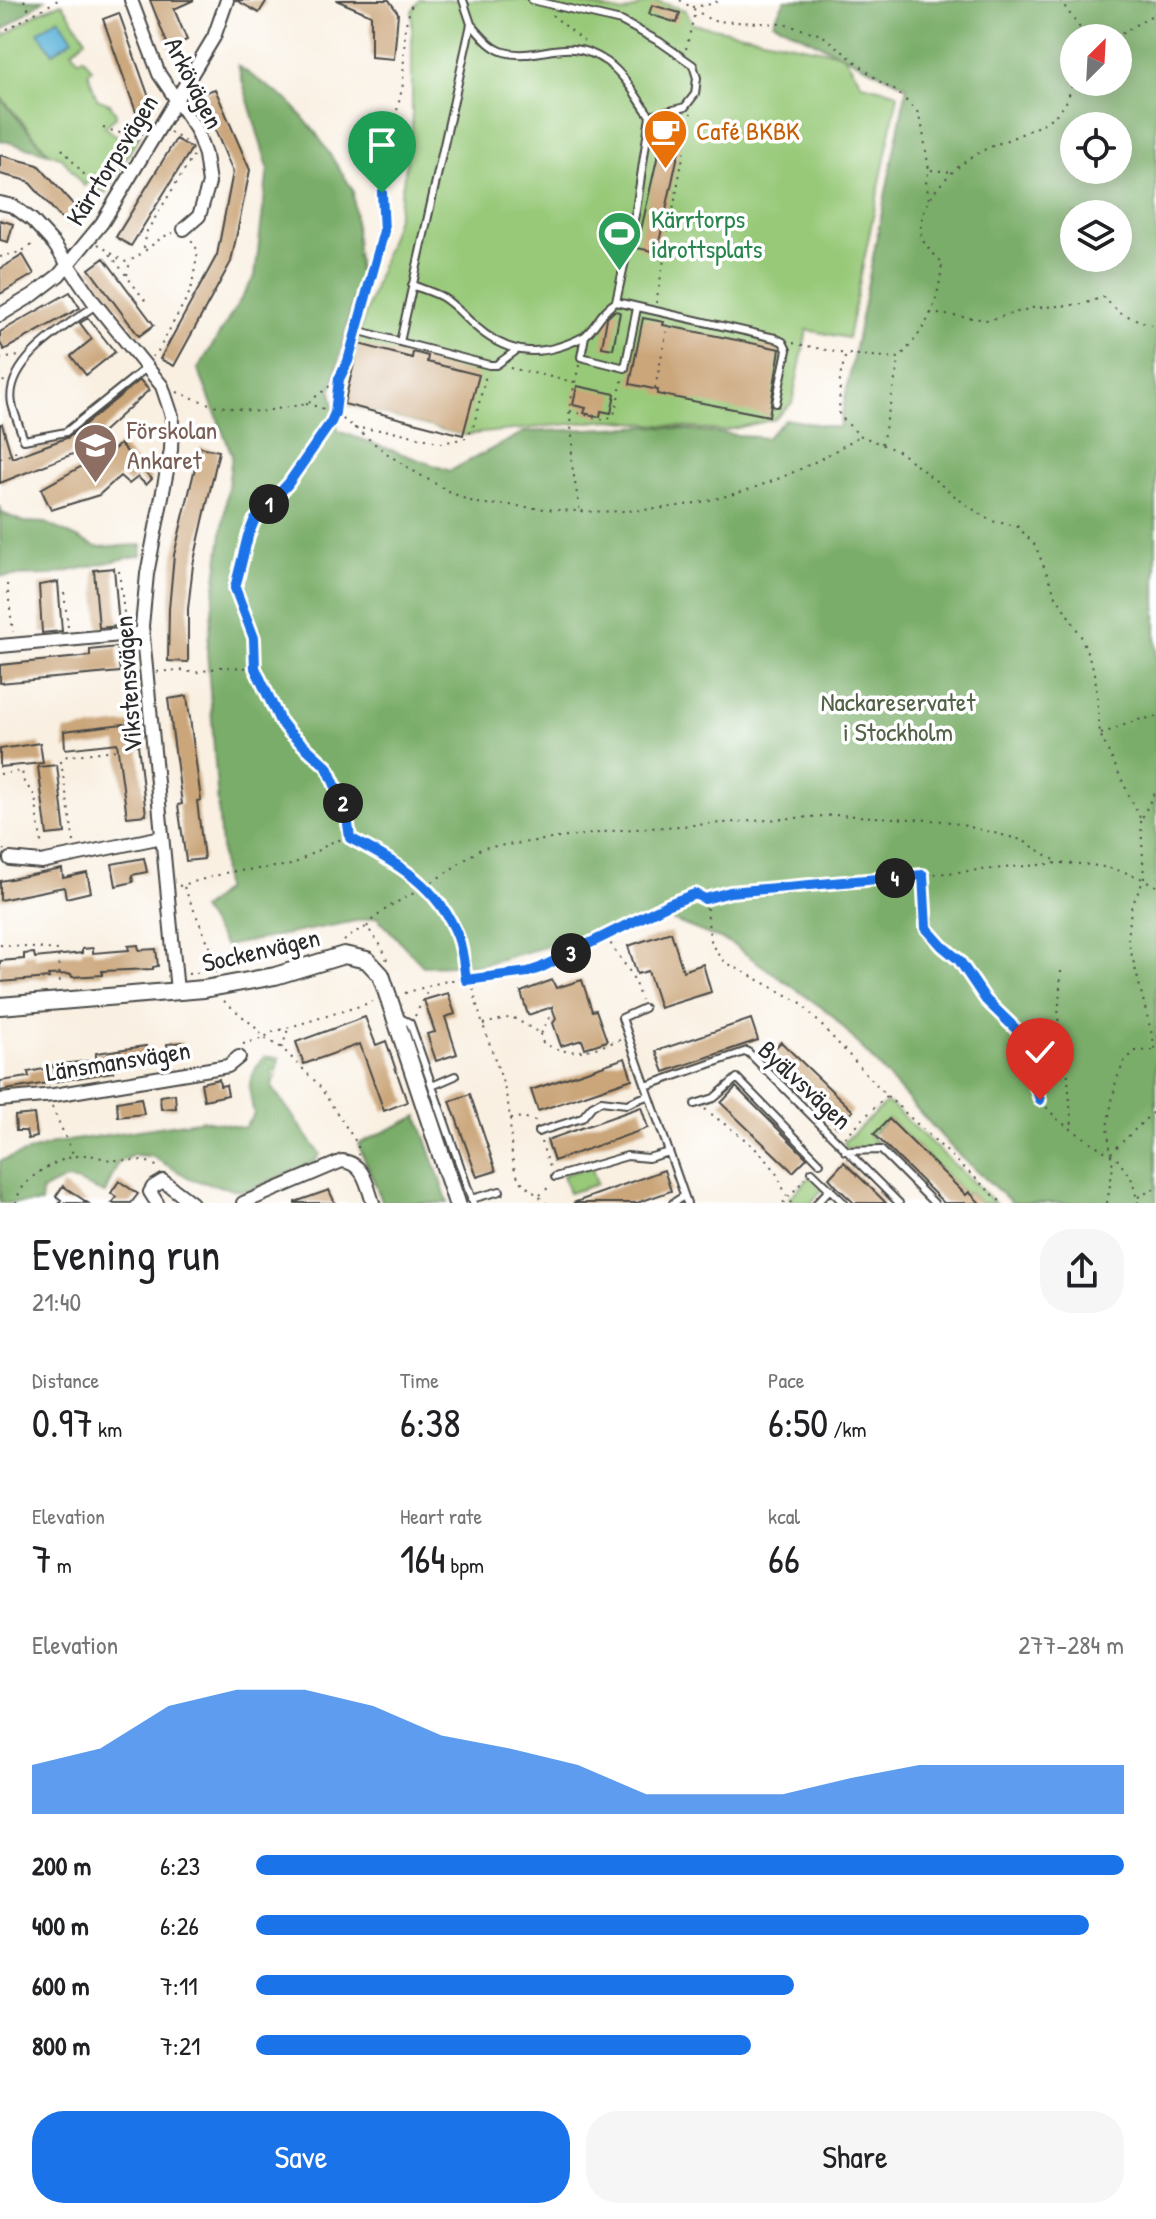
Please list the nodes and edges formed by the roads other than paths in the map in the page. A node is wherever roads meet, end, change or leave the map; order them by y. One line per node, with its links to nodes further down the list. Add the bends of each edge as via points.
1 (131, 0): 6 (street, Arkövägen, via 159,74)
2 (227, 0): 6 (street, Kärrtorpsvägen, via 214,37)
3 (463, 0): 5 (lane)
4 (532, 0): 7 (lane, via 621,21 693,65 695,94 685,107)
5 (471, 24): 7 (lane, via 504,52 567,48 599,58 620,73); 11 (lane)
6 (176, 101): 9 (street, Arkövägen, via 196,129 209,183 199,216); 10 (street, Kärrtorpsvägen, via 114,205)
7 (650, 116): 12 (lane)
8 (0, 203): 10 (street, Vikstensvägen, via 13,206)
9 (184, 229)
10 (69, 263): 13 (street, Vikstensvägen); 15 (street, Kärrtorpsvägen)
11 (412, 285): 18 (lane); 19 (lane, via 443,297 480,331)
12 (616, 302): 14 (lane); 17 (lane, via 604,309)
13 (96, 305): 20 (street, Vikstensvägen); 20 (lane, via 32,354 13,378 11,402 24,440 66,432)
14 (637, 308): 17 (lane, via 625,368 581,357); 21 (lane, via 783,342 787,350)
15 (0, 315)
16 (360, 331): 18 (lane)
17 (585, 336): 19 (lane, via 555,349)
18 (400, 342): 19 (lane, via 492,365)
19 (517, 350)
20 (147, 367): 22 (street, Vikstensvägen, via 162,386 172,416)
21 (776, 403)
22 (143, 633): 23 (street); 24 (street, Vikstensvägen)
23 (0, 646)
24 (162, 837): 25 (street, via 44,862); 26 (street, Vikstensvägen)
25 (10, 859)
26 (176, 984): 27 (street, Sockenvägen); 29 (street, Sockenvägen, via 275,976 344,955 367,960)
27 (0, 1006)
28 (644, 1008): 33 (lane, via 622,1018)
29 (401, 1013): 32 (lane, via 410,1023); 46 (street, Sockenvägen)
30 (239, 1057): 35 (street, Länsmansvägen, via 228,1066)
31 (455, 1076): 32 (lane)
32 (432, 1086): 46 (lane)
33 (646, 1086): 34 (lane); 38 (lane, Byälvsvägen, via 747,1051)
34 (649, 1095): 37 (lane, via 627,1104 601,1101 582,1118); 39 (lane)
35 (0, 1100)
36 (697, 1103): 40 (lane, Byälvsvägen, via 714,1098 737,1078)
37 (538, 1132)
38 (845, 1151): 54 (lane, Byälvsvägen); 55 (lane, Byälvsvägen, via 881,1150)
39 (669, 1152): 42 (lane, via 627,1156); 45 (lane)
40 (820, 1163)
41 (812, 1172): 43 (lane)
42 (555, 1177)
43 (830, 1189): 52 (lane); 53 (lane)
44 (500, 1191): 46 (lane)
45 (686, 1199): 51 (lane)
46 (467, 1202)
47 (157, 1203): 48 (street, via 150,1192 163,1181)
48 (192, 1203)
49 (243, 1203): 50 (street, via 342,1161 362,1172)
50 (373, 1203)
51 (673, 1203)
52 (817, 1203)
53 (844, 1203)
54 (899, 1203)
55 (934, 1203)

